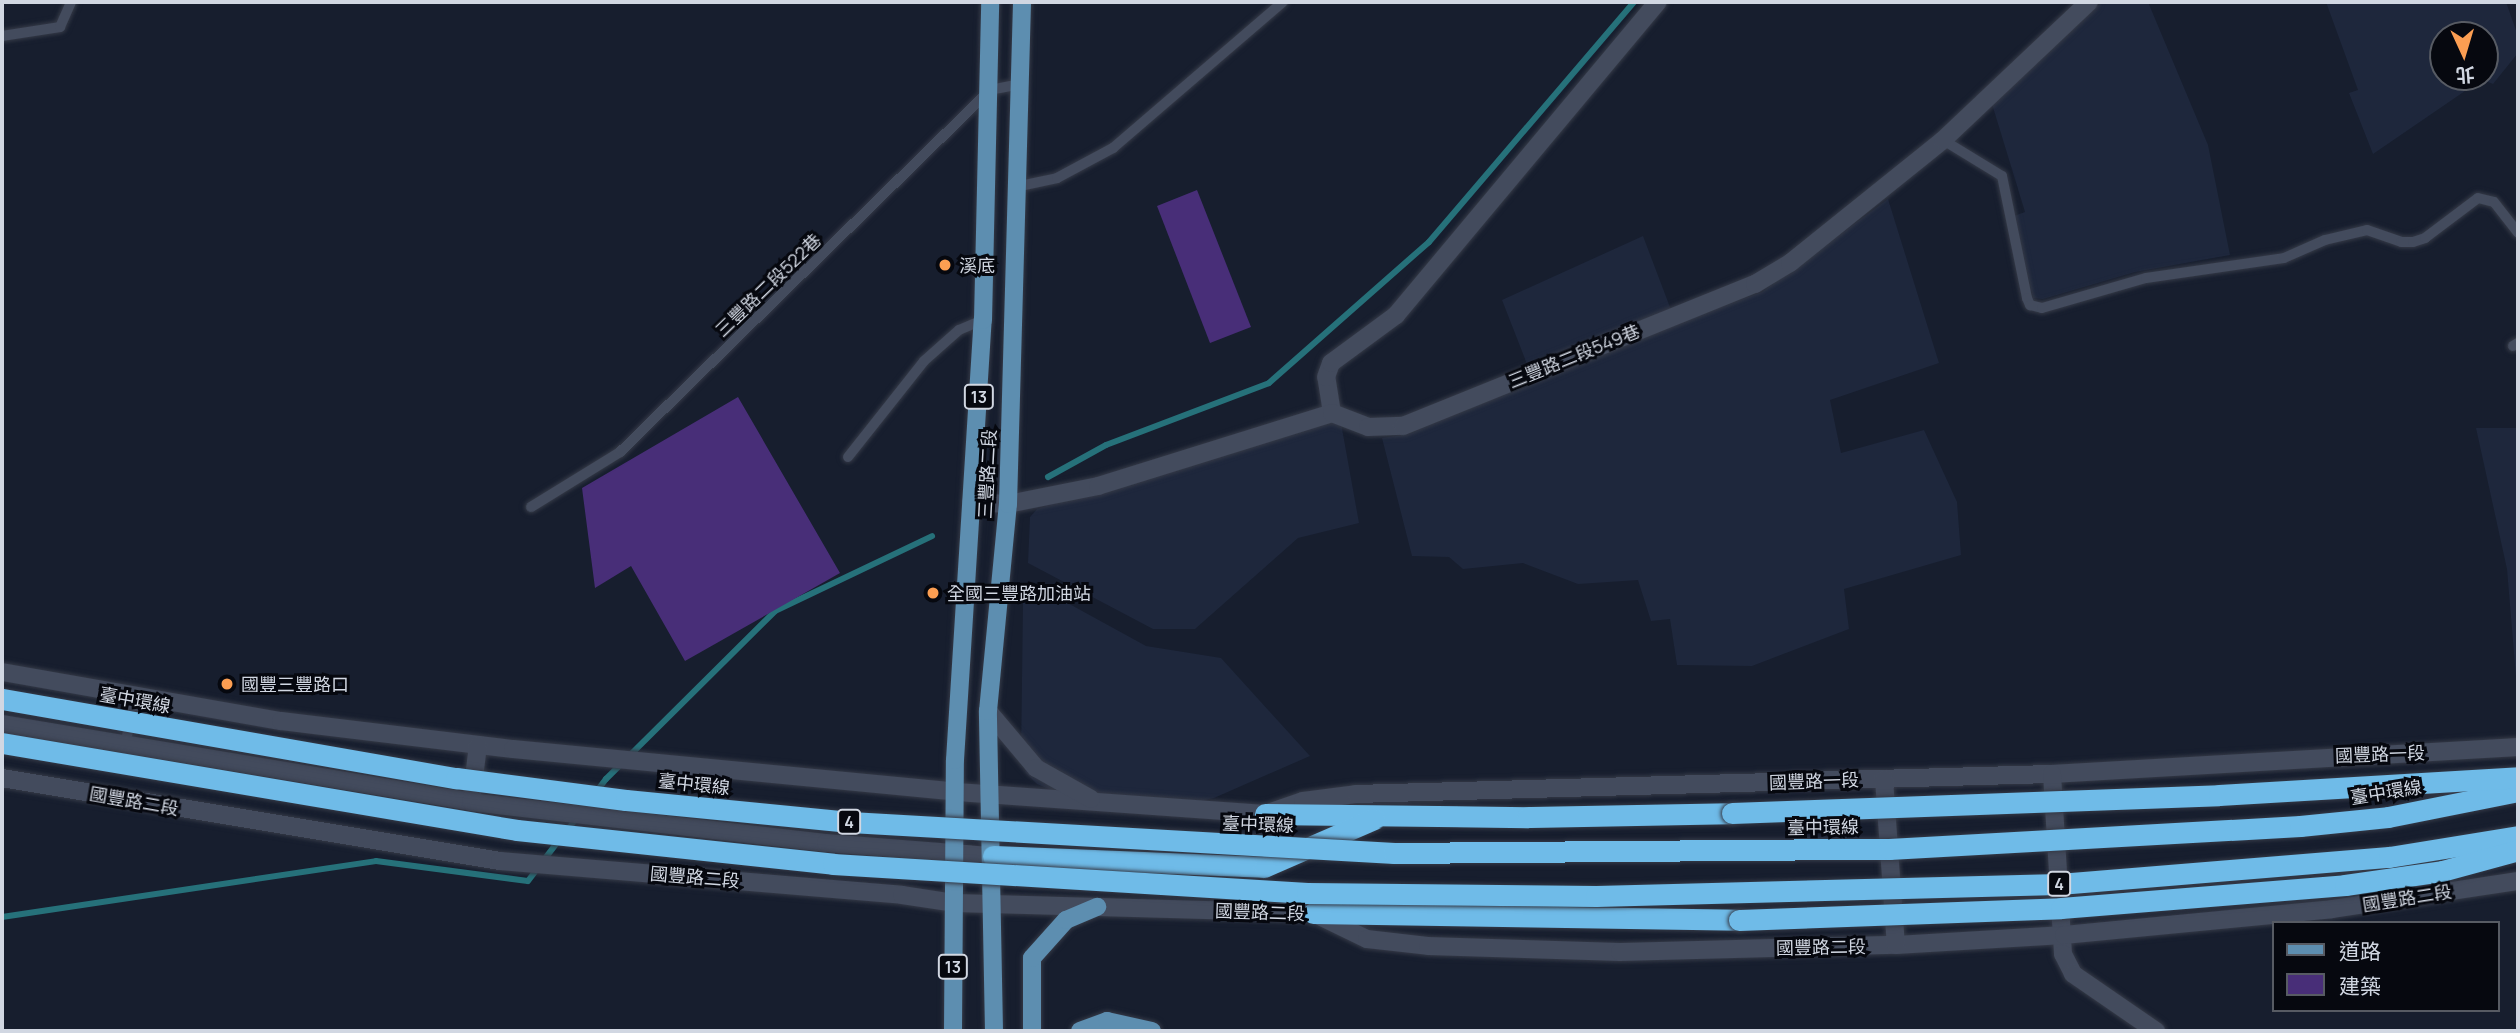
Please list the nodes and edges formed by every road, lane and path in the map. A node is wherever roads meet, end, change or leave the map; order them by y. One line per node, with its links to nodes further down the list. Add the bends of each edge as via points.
1 (71, 2): 7 (lane, via 60,27)
2 (990, 2): 9 (main road, 三豐路二段 / 13)
3 (1022, 2): 8 (main road, 三豐路二段 / 13)
4 (1283, 2): 11 (lane, via 1113,148 1057,178)
5 (1658, 2): 14 (street, via 1396,315 1331,363 1326,377)
6 (2089, 2): 10 (street, 三豐路二段549巷)
7 (2, 37)
8 (1022, 84): 9 (lane); 11 (main road, 三豐路二段 / 13)
9 (990, 90): 13 (main road, 三豐路二段 / 13); 18 (lane, 三豐路二段522巷, via 620,452)
10 (1943, 140): 12 (lane, via 2002,176 2026,298 2030,305 2042,308 2146,278 2284,258 2325,240 2367,230 2413,242 2426,238 2478,198 2494,202); 14 (street, 三豐路二段549巷, via 1790,263 1755,284 1403,426 1368,427)
11 (1020, 186): 17 (main road, 三豐路二段 / 13)
12 (2518, 233)
13 (983, 320): 15 (lane, via 959,330 924,361); 16 (main road, 三豐路二段 / 13)
14 (1332, 413): 17 (street, via 1098,486)
15 (848, 457)
16 (971, 502): 17 (street); 33 (main road, 三豐路二段 / 13)
17 (1007, 504): 22 (main road, 三豐路二段 / 13)
18 (531, 507)
19 (2, 672): 20 (street)
20 (137, 693): 25 (lane); 26 (street, via 281,721)
21 (2, 699): 32 (highway, 臺中環線 / 4, bridge, via 456,778 626,800 850,822 1394,853 1889,849 2300,826 2388,817)
22 (988, 711): 34 (main road, 三豐路二段 / 13); 36 (street, via 1036,768 1083,796)
23 (2, 724): 25 (street)
24 (2, 743): 39 (highway, 4, bridge, via 517,830 833,864 1307,893 1596,896 2046,885 2389,857)
25 (125, 744): 35 (street)
26 (478, 745): 33 (street); 35 (street)
27 (2518, 747): 28 (street, 國豐路一段)
28 (2052, 774): 31 (street, 國豐路一段); 48 (street)
29 (2518, 777): 38 (highway, bridge, via 2219,795 1732,813)
30 (2, 778): 44 (street, 國豐路二段, via 500,861)
31 (1884, 779): 37 (street, 國豐路一段, via 1356,794 1303,801); 49 (street)
32 (2518, 791)
33 (957, 792): 34 (street); 41 (main road, 三豐路二段 / 13)
34 (991, 794): 36 (street); 42 (main road, 三豐路二段 / 13)
35 (471, 802): 41 (street)
36 (1111, 804): 37 (street, 國豐路一段)
37 (1265, 814): 38 (highway)
38 (1379, 817): 42 (highway, via 1264,867)
39 (2518, 836)
40 (2518, 850): 47 (highway, bridge, via 2442,871 2345,885 2061,908 1739,920)
41 (956, 853): 42 (street); 44 (main road, 三豐路二段 / 13)
42 (993, 856): 45 (main road, 三豐路二段 / 13)
43 (2518, 881): 48 (street, 國豐路二段, via 2332,909)
44 (955, 903): 45 (street, 國豐路二段); 50 (main road, 13)
45 (992, 905): 46 (street, 國豐路二段); 51 (main road, 13)
46 (1097, 907): 47 (street, 國豐路二段); 52 (main road, via 1066,920 1032,958)
47 (1313, 913): 49 (street, 國豐路二段, via 1367,939 1428,946 1620,952)
48 (2064, 935): 49 (street, 國豐路二段); 55 (street, via 2063,954 2073,974)
49 (1896, 945)
50 (953, 1031)
51 (994, 1031)
52 (1032, 1031)
53 (1080, 1031): 54 (main road, via 1107,1021)
54 (1152, 1031)
55 (2156, 1031)

